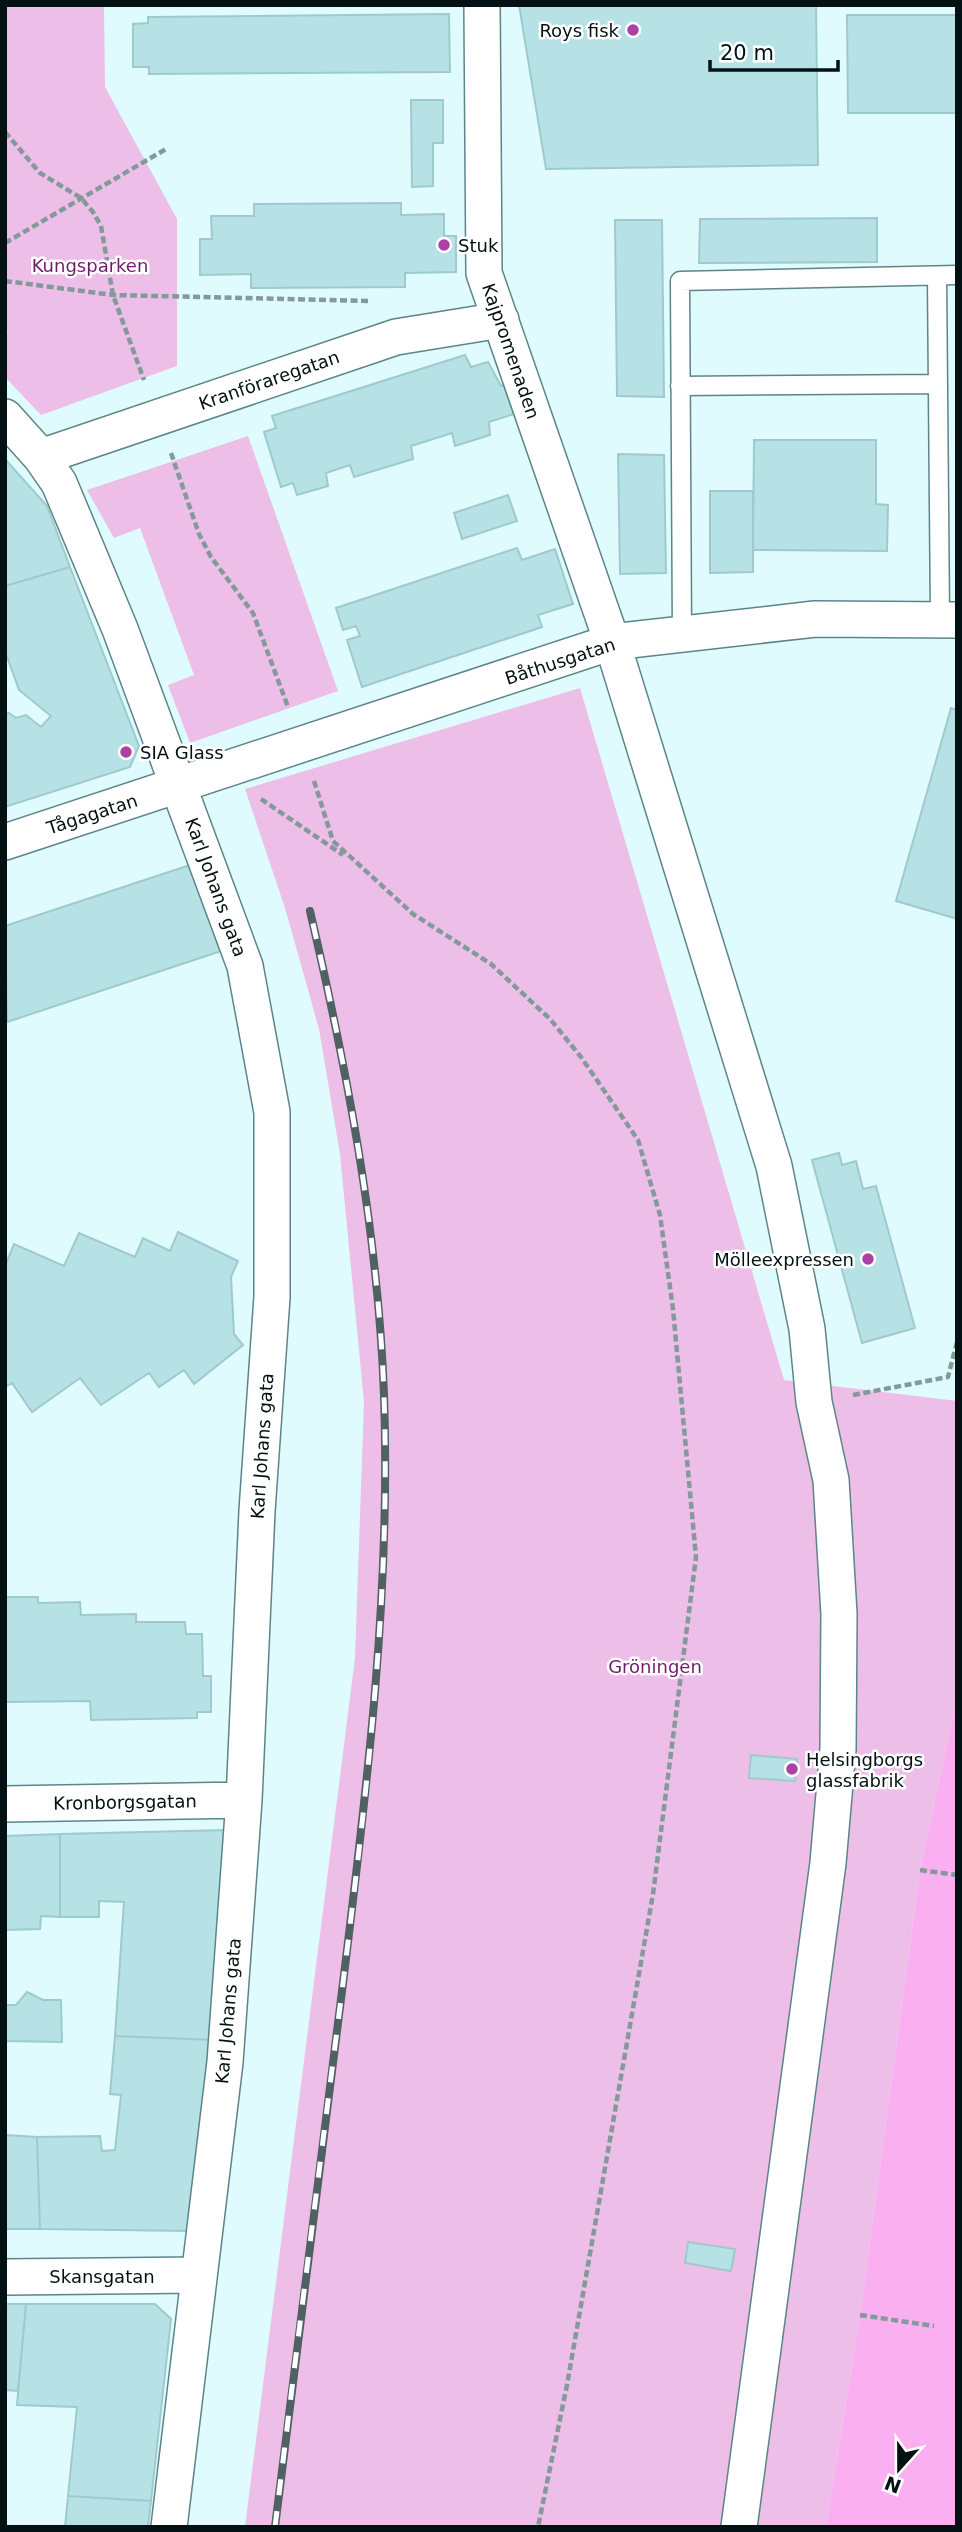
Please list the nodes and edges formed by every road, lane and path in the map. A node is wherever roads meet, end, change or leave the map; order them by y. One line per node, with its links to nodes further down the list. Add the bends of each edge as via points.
1 (482, 5): 11 (street, Kajpromenaden, via 484,273)
2 (5, 132): 4 (path, via 40,173)
3 (166, 149): 4 (path)
4 (81, 198): 5 (path); 9 (path, via 101,226)
5 (5, 243)
6 (957, 275): 7 (lane)
7 (937, 276): 12 (lane); 13 (lane, via 680,281)
8 (5, 281): 9 (path)
9 (113, 295): 10 (path); 15 (path)
10 (374, 301)
11 (501, 320): 15 (street, Kranföraregatan, via 396,337); 19 (street, Kajpromenaden)
12 (937, 384): 13 (lane); 17 (lane)
13 (680, 386): 18 (lane)
14 (5, 416): 16 (street, Karl Johans gata)
15 (160, 416): 16 (street, Kranföraregatan); 20 (path, via 199,534 253,613)
16 (41, 457): 22 (street, Karl Johans gata, via 59,483)
17 (948, 620): 18 (street, Båthusgatan, via 815,619)
18 (682, 635): 19 (street, Båthusgatan)
19 (612, 642): 20 (street, Båthusgatan); 26 (street, Kajpromenaden, via 774,1166 807,1329)
20 (303, 746): 21 (street, Båthusgatan); 24 (path, via 333,841)
21 (222, 772): 22 (street, Båthusgatan); 24 (path)
22 (179, 786): 23 (street, Tågagatan); 27 (street, Karl Johans gata, via 245,966 272,1112 272,1297)
23 (5, 842)
24 (352, 861): 36 (path, via 413,914 491,964 550,1019 581,1057 638,1140 647,1164 660,1215 673,1309 696,1557 653,1894)
25 (957, 1342): 26 (path, via 948,1377)
26 (814, 1402): 37 (street, Kajpromenaden, via 831,1480 839,1614 838,1749 828,1863)
27 (244, 1800): 28 (street, Kronborgsgatan); 31 (street, Karl Johans gata, via 225,2062)
28 (5, 1804)
29 (919, 1870): 30 (path)
30 (957, 1875)
31 (199, 2275): 32 (street, Skansgatan); 35 (street, Karl Johans gata)
32 (5, 2277)
33 (860, 2315): 34 (path)
34 (934, 2326)
35 (169, 2527)
36 (538, 2527)
37 (739, 2527)

